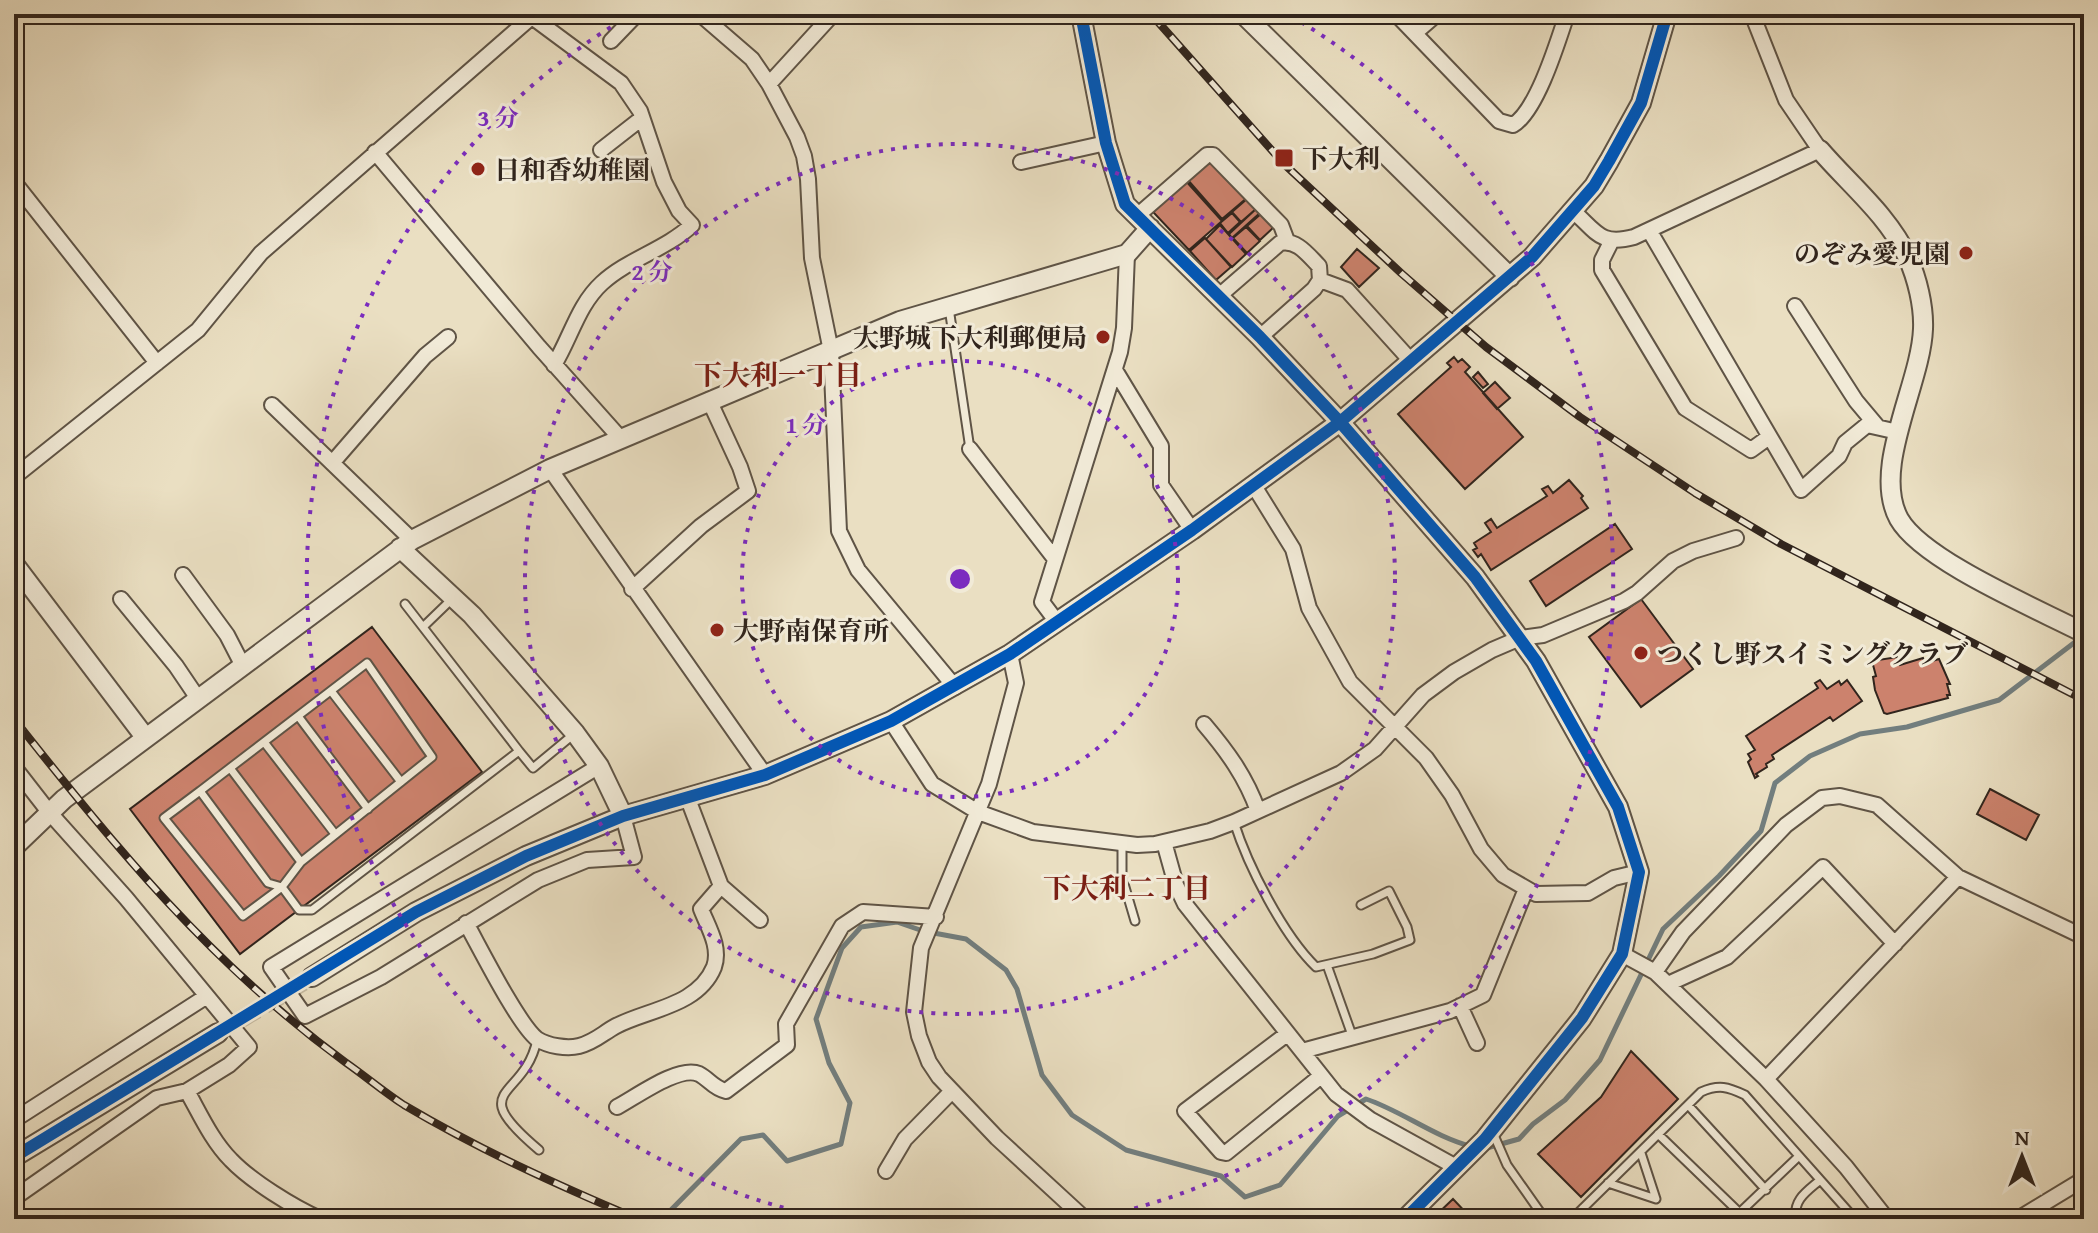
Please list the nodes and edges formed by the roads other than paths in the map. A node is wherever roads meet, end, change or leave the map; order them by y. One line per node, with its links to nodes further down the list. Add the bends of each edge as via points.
1 (637, 14): 13 (street)
2 (700, 14): 14 (street, via 752,59)
3 (1081, 14): 16 (street)
4 (1243, 14): 28 (street)
5 (1396, 14): 12 (street)
6 (1437, 14): 12 (street)
7 (1567, 14): 12 (street, via 1548,71 1513,125 1499,121)
8 (1667, 14): 22 (street, via 1641,103 1602,173)
9 (1752, 14): 18 (street, via 1786,100)
10 (534, 15): 15 (street, via 613,76); 19 (street)
11 (824, 17): 14 (street)
12 (1415, 33)
13 (611, 41)
14 (769, 84): 35 (street, via 804,156 812,258)
15 (642, 118): 17 (street); 38 (street, via 664,182 692,225 600,284 581,307)
16 (1106, 143): 20 (street); 23 (street, via 1125,204)
17 (601, 150)
18 (1820, 150): 24 (street); 44 (street, via 1895,235 1920,297 1918,359)
19 (375, 152): 37 (street, via 261,253 198,330); 38 (street)
20 (1021, 162)
21 (14, 182): 37 (street)
22 (1573, 211): 26 (street); 28 (street)
23 (1144, 222): 25 (street, via 1207,155 1213,155 1281,225); 27 (street); 30 (street)
24 (1649, 230): 26 (street); 45 (street)
25 (1287, 241): 29 (street, via 1319,266); 30 (street, via 1273,247)
26 (1611, 242): 45 (street, via 1602,270 1685,408 1751,450)
27 (1127, 254): 31 (street); 39 (street, via 1124,328)
28 (1510, 277): 36 (street)
29 (1320, 280): 34 (street); 36 (street, via 1347,290)
30 (1219, 296): 34 (street)
31 (949, 306): 35 (street); 47 (lane)
32 (1795, 306): 43 (street)
33 (448, 337): 48 (street, via 425,356)
34 (1260, 337): 42 (street)
35 (831, 351): 40 (street); 68 (street, via 839,531 858,570)
36 (1412, 362): 42 (street)
37 (157, 363): 50 (street)
38 (554, 365): 46 (street)
39 (1115, 370): 52 (street, via 1161,446 1161,485); 55 (street)
40 (709, 400): 46 (street); 58 (street, via 748,491)
41 (272, 405): 48 (street)
42 (1340, 422): 51 (street); 65 (street, via 1475,577)
43 (1877, 426): 44 (street); 45 (street, via 1867,425 1845,443 1839,456 1801,490)
44 (1898, 432): 64 (street, via 1892,499 1899,519 1918,542 1942,560)
45 (1769, 437)
46 (621, 439): 49 (street)
47 (970, 449): 55 (street)
48 (333, 462): 54 (street)
49 (550, 469): 54 (street); 58 (street)
50 (14, 477)
51 (1254, 486): 52 (street); 74 (street, via 1293,549 1309,608 1350,682)
52 (1192, 530): 62 (street)
53 (1736, 538): 65 (street, via 1673,561 1624,601 1543,635)
54 (406, 544): 59 (street); 67 (street)
55 (1055, 559): 62 (street, via 1042,602)
56 (14, 564): 76 (street)
57 (183, 575): 67 (street)
58 (632, 589): 82 (street)
59 (454, 597): 63 (lane); 75 (street)
60 (121, 599): 70 (street)
61 (405, 604): 63 (lane)
62 (1057, 622): 66 (street)
63 (423, 627): 78 (lane)
64 (2079, 630)
65 (1520, 638): 74 (street, via 1454,672 1423,695); 97 (street, via 1618,807)
66 (1010, 654): 68 (street); 89 (street, via 1016,683)
67 (243, 666): 70 (street)
68 (955, 687): 72 (street)
69 (331, 691): 71 (lane); 83 (lane); 83 (lane, via 367,663 432,757)
70 (199, 700): 76 (street)
71 (298, 716): 77 (lane); 86 (lane)
72 (891, 721): 82 (street); 89 (street, via 932,784)
73 (1204, 724): 87 (street, via 1238,768)
74 (1396, 726): 87 (street, via 1341,773); 101 (street, via 1452,795 1481,849 1503,875)
75 (575, 733): 78 (lane, via 533,768); 79 (street)
76 (145, 737): 88 (street)
77 (264, 742): 81 (lane); 92 (lane)
78 (519, 751): 100 (lane, via 312,910 299,910)
79 (599, 766): 90 (street); 106 (street, via 271,967 305,1016 381,977)
80 (14, 767): 88 (street)
81 (230, 768): 84 (lane); 96 (lane)
82 (765, 775): 85 (street)
83 (401, 782): 86 (lane)
84 (200, 791): 100 (lane, via 268,883); 100 (lane, via 164,818 243,916)
85 (688, 799): 90 (street); 99 (street)
86 (368, 809): 92 (lane)
87 (1258, 811): 91 (street)
88 (49, 812): 95 (street); 114 (street)
89 (978, 812): 93 (street, via 1033,832); 103 (street)
90 (623, 816): 106 (street, via 634,857 587,860 538,880); 112 (street, via 526,856 416,912)
91 (1234, 822): 94 (street); 110 (lane, via 1287,932 1316,967)
92 (335, 834): 96 (lane)
93 (1122, 842): 94 (street); 105 (lane, via 1122,877)
94 (1164, 842): 117 (street, via 1185,904)
95 (14, 847)
96 (301, 862): 100 (lane)
97 (1639, 872): 101 (street, via 1588,893 1536,894); 109 (street)
98 (1958, 877): 107 (street); 108 (street); 111 (street, via 1877,805 1840,796 1822,798 1786,825 1724,889 1683,932)
99 (721, 886): 104 (street); 118 (street, via 701,909 716,946 713,968 686,999 576,1047)
100 (282, 887)
101 (1526, 889): 115 (street, via 1483,995)
102 (1361, 905): 110 (lane, via 1389,891 1410,940)
103 (936, 917): 125 (street, via 921,948 914,1012 929,1062); 127 (street, via 863,912 842,926 786,1024 787,1045 726,1091 698,1073 676,1073)
104 (760, 920)
105 (1135, 921)
106 (466, 923): 118 (street)
107 (2084, 937)
108 (1895, 944): 113 (street, via 1823,867 1727,957); 123 (street)
109 (1622, 954): 111 (street); 130 (street, via 1582,1018)
110 (1327, 965): 119 (lane)
111 (1655, 972): 113 (street)
112 (312, 977)
113 (1668, 984): 123 (street)
114 (207, 996): 124 (street, via 249,1047); 128 (street)
115 (1460, 1006): 119 (street); 120 (street)
116 (218, 1033): 133 (street)
117 (1287, 1034): 121 (street); 122 (street, via 1185,1111 1226,1153)
118 (537, 1039): 131 (lane, via 532,1061 504,1091 501,1107 506,1121)
119 (1353, 1039): 121 (street)
120 (1477, 1043)
121 (1302, 1051): 122 (street)
122 (1321, 1076): 135 (street, via 1360,1113)
123 (1766, 1079): 154 (street)
124 (187, 1091): 141 (street, via 157,1098); 145 (street, via 231,1160)
125 (952, 1091): 136 (street, via 905,1139); 146 (street)
126 (1688, 1105): 129 (lane); 134 (lane, via 1715,1086 1745,1095); 140 (lane)
127 (617, 1107)
128 (14, 1120)
129 (1658, 1134): 132 (lane); 144 (lane)
130 (1489, 1135): 135 (street); 148 (lane)
131 (539, 1150)
132 (1641, 1153): 139 (lane); 139 (lane, via 1656,1199)
133 (14, 1157)
134 (1798, 1157): 138 (lane); 140 (lane)
135 (1459, 1164): 147 (street)
136 (886, 1171)
137 (2084, 1179): 155 (street)
138 (1819, 1181): 152 (lane, via 1798,1201); 153 (lane)
139 (1608, 1183): 142 (lane)
140 (1766, 1190): 144 (lane)
141 (14, 1198)
142 (1583, 1208): 149 (lane); 150 (lane)
143 (2084, 1208): 156 (lane)
144 (1743, 1216): 151 (lane)
145 (320, 1219)
146 (1085, 1219)
147 (1405, 1219)
148 (1545, 1219)
149 (1572, 1219)
150 (1594, 1219)
151 (1733, 1219)
152 (1796, 1219)
153 (1855, 1219)
154 (1887, 1219)
155 (2018, 1219)
156 (2065, 1219)

